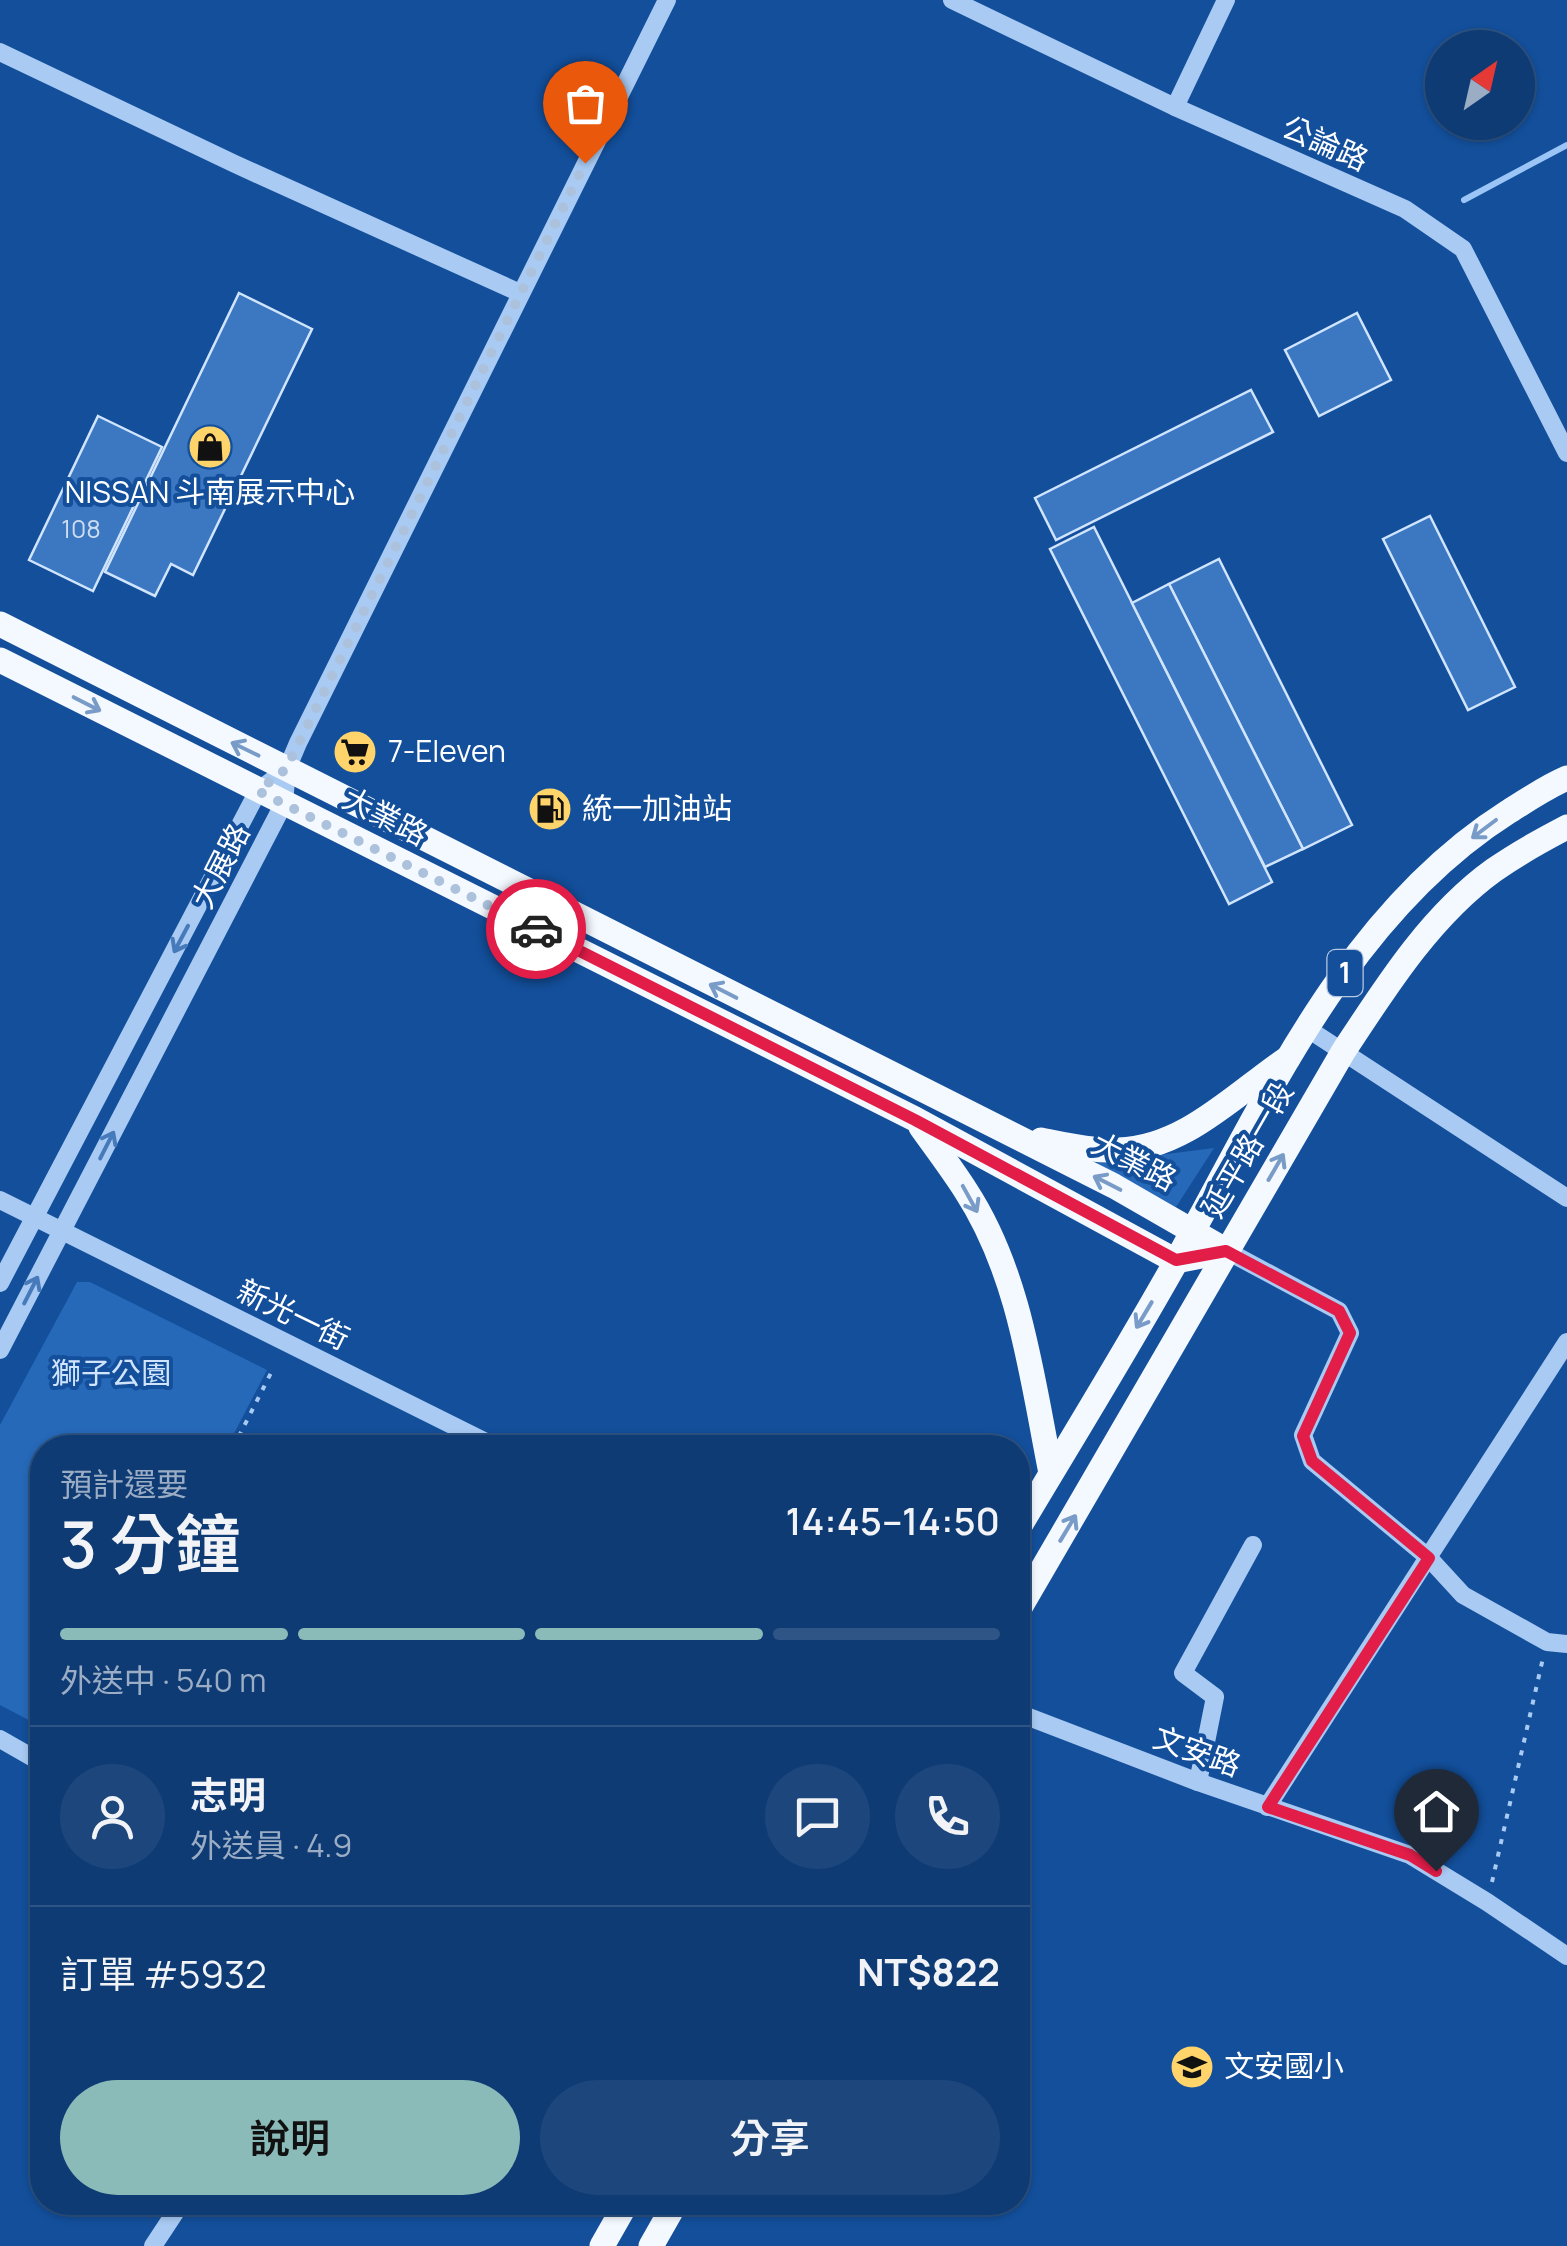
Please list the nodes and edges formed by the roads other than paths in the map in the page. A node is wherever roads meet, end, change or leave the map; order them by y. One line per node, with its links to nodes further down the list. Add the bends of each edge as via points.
1 (667, 0): 6 (street)
2 (952, 0): 5 (street, 公論路)
3 (1226, 0): 5 (street)
4 (0, 52): 6 (street)
5 (1175, 107): 7 (street, 公論路, via 1404,210 1463,249)
6 (520, 293): 10 (street)
7 (1567, 453)
8 (0, 624): 10 (main road, 大業路, one-way to 8)
9 (0, 660): 12 (main road, 大業路, one-way to 12)
10 (286, 769): 12 (street, 大展路); 13 (street, 大展路); 16 (main road, 大業路)
11 (1567, 778): 15 (main road, 延平路一段 / 1, one-way to 15)
12 (258, 791): 13 (main road, 大業路); 28 (street, 大展路, one-way to 28)
13 (284, 803): 18 (main road, 大業路); 30 (street, 大展路, one-way to 13)
14 (1567, 827): 17 (main road, 延平路一段 / 1)
15 (1453, 854): 17 (main road); 20 (main road, 延平路一段 / 1, via 1378,926)
16 (478, 866): 18 (main road); 19 (main road, 大業路, one-way to 16)
17 (1478, 884): 22 (main road, 延平路一段 / 1, via 1391,980)
18 (466, 894): 21 (main road, 大業路)
19 (784, 1022): 21 (main road); 25 (main road, 大業路)
20 (1308, 1029): 22 (street); 23 (main road, 延平路一段 / 1)
21 (772, 1048): 24 (main road, 大業路)
22 (1342, 1052): 26 (street); 31 (main road, 延平路一段 / 1, one-way to 22)
23 (1292, 1056): 25 (main road, via 1212,1116 1162,1142 1088,1150); 29 (main road, 延平路一段 / 1)
24 (915, 1120): 32 (main road, 大業路); 37 (main road, one-way to 37, via 968,1194 1006,1273)
25 (999, 1131): 29 (main road, 大業路, one-way to 25)
26 (1567, 1198)
27 (0, 1200): 28 (street, 新光一街)
28 (34, 1218): 30 (street, 新光一街); 33 (street, 大展路)
29 (1193, 1230): 31 (main road, 大業路); 32 (main road, 延平路一段 / 1)
30 (63, 1232): 35 (street, 大展路, one-way to 30); 36 (street, 新光一街)
31 (1226, 1251): 32 (main road); 40 (street, via 1339,1311 1350,1333 1303,1436 1312,1461); 41 (main road, 延平路一段 / 1, one-way to 31)
32 (1176, 1260): 37 (main road, 延平路一段 / 1, one-way to 37)
33 (0, 1284)
34 (1567, 1342): 40 (street)
35 (0, 1350)
36 (472, 1435)
37 (1051, 1473): 38 (main road, 延平路一段 / 1)
38 (1030, 1509)
39 (1253, 1545): 46 (street, via 1183,1673 1216,1697)
40 (1429, 1558): 42 (street, via 1463,1595 1547,1642); 47 (street)
41 (1030, 1591)
42 (1567, 1644)
43 (1030, 1718): 46 (street, 文安路)
44 (0, 1739): 45 (street)
45 (30, 1755)
46 (1198, 1782): 47 (street, 文安路)
47 (1268, 1807): 48 (street, 文安路, via 1410,1855)
48 (1567, 1956)
49 (173, 2215): 52 (street)
50 (620, 2215): 53 (main road)
51 (669, 2215): 54 (main road)
52 (153, 2246)
53 (602, 2246)
54 (651, 2246)

